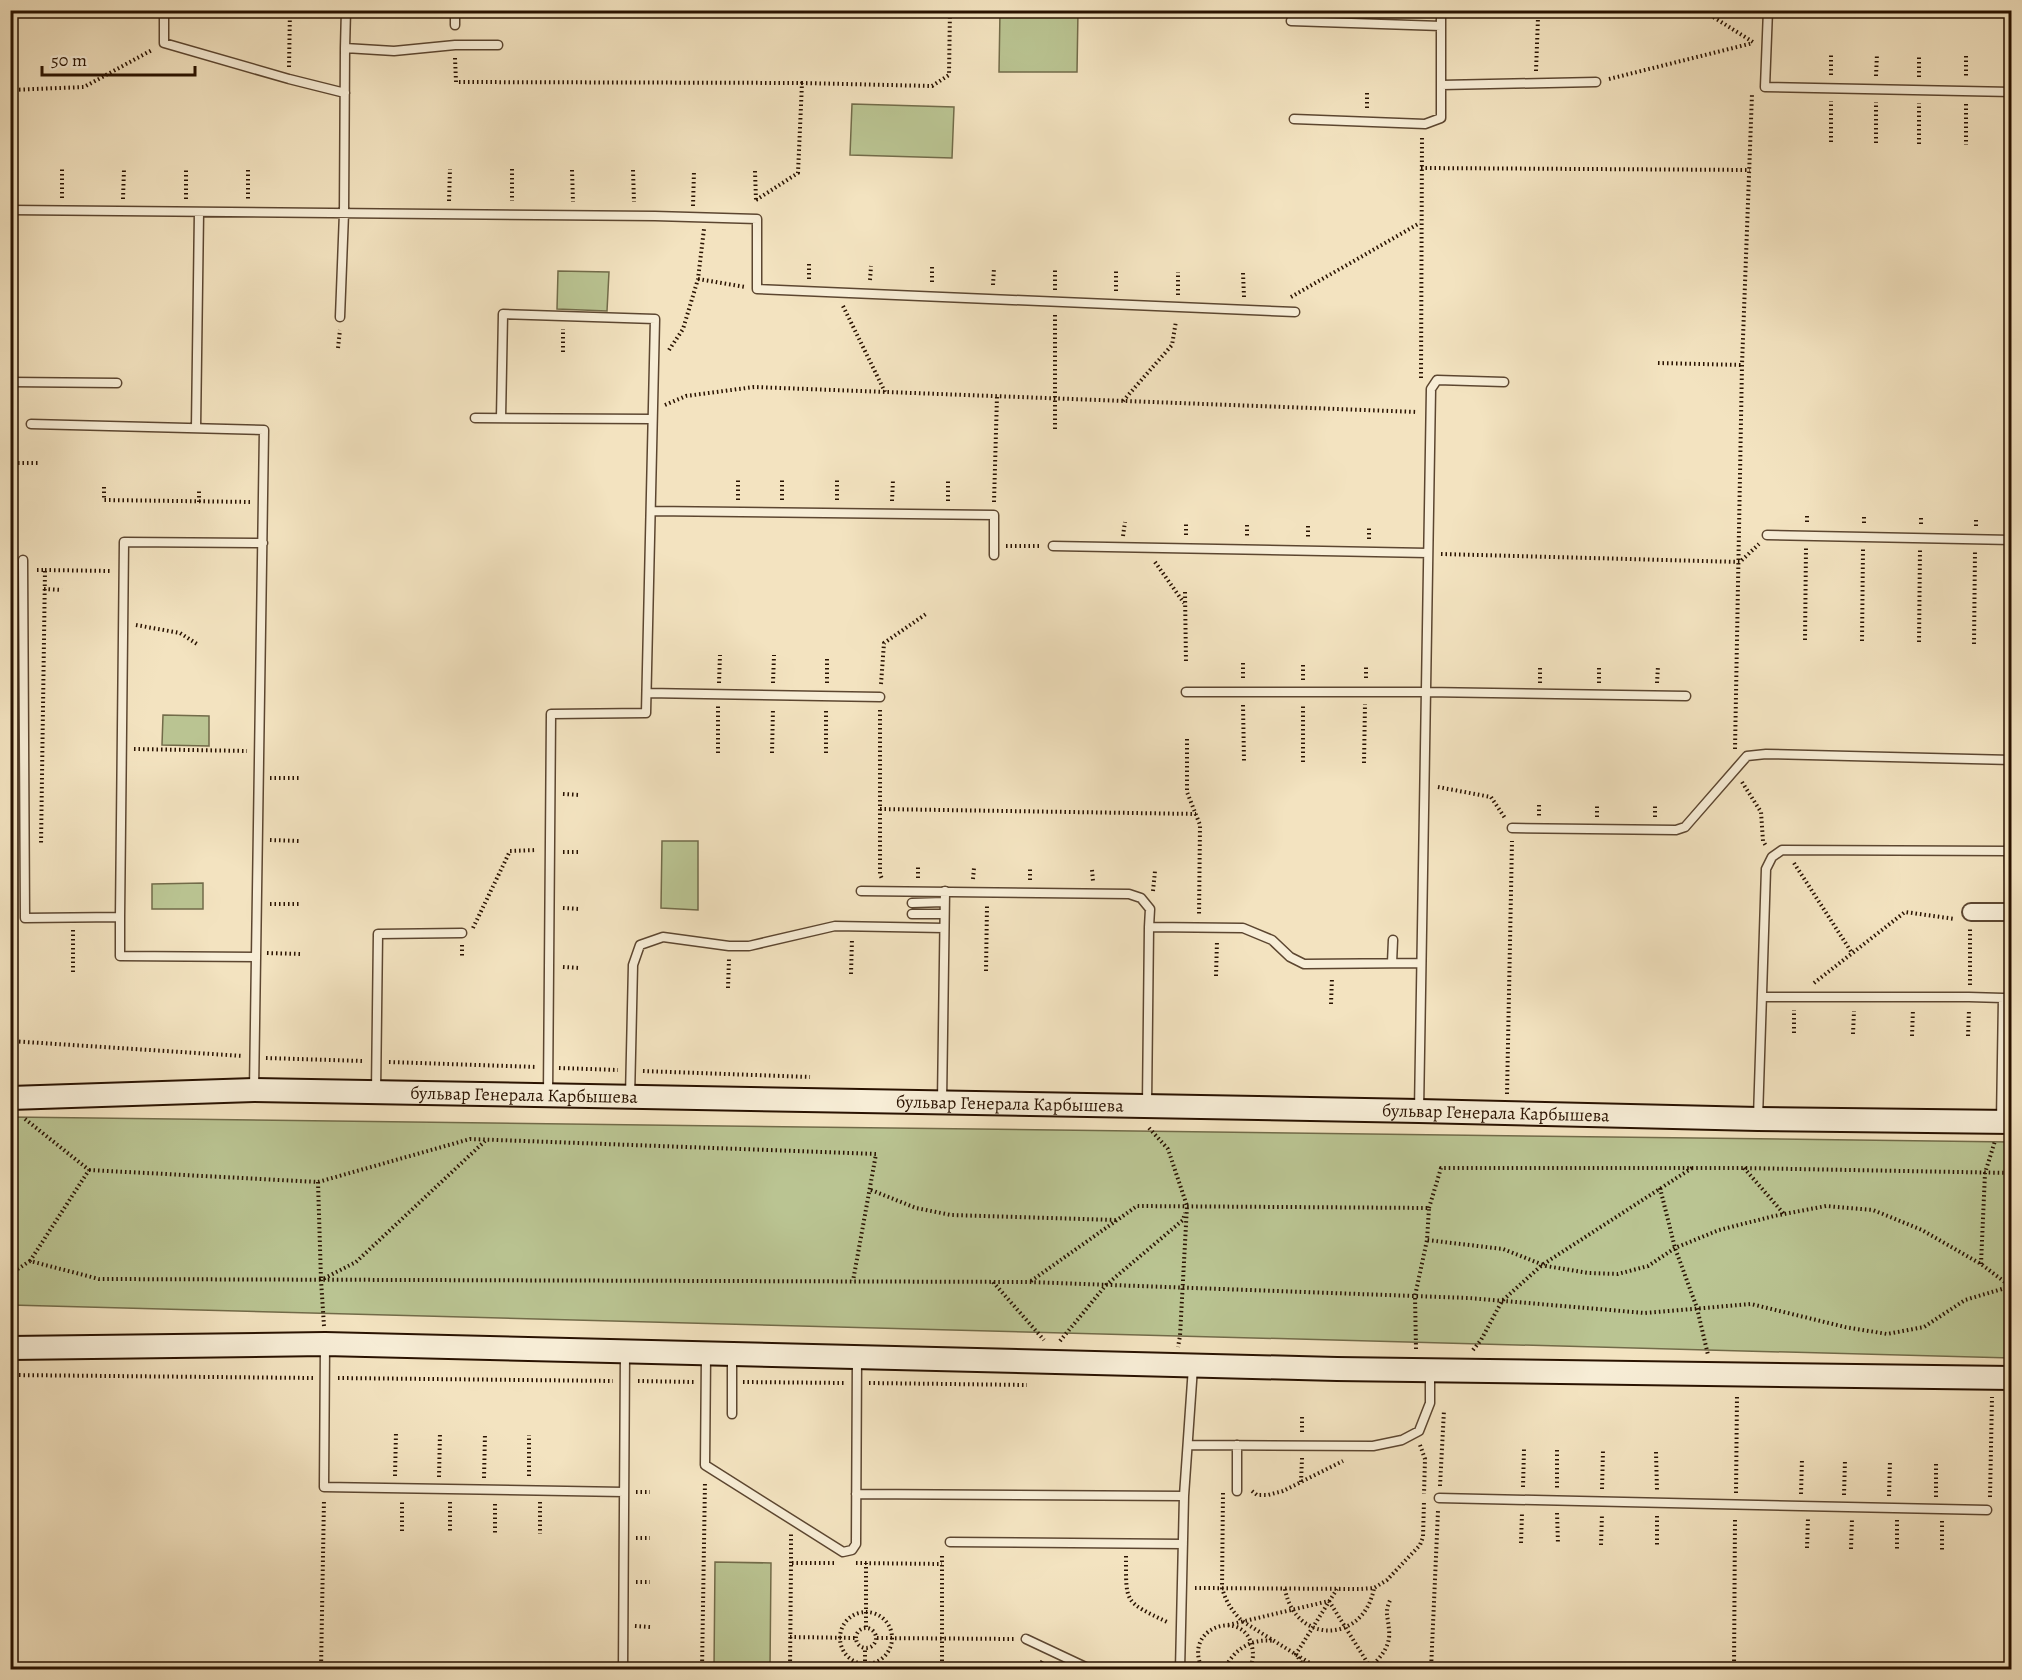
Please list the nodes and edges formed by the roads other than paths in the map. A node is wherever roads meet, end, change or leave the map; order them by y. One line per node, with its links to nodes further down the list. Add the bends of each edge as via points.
1 (164, 10): 14 (lane, via 164,44)
2 (346, 10): 10 (lane)
3 (455, 10): 7 (lane)
4 (1441, 10): 8 (lane)
5 (1768, 10): 13 (lane, via 1766,87)
6 (1291, 21): 8 (lane)
7 (455, 25)
8 (1441, 26): 12 (lane)
9 (498, 45): 10 (lane, via 394,51)
10 (345, 48): 14 (lane)
11 (1596, 82): 12 (lane)
12 (1441, 85): 15 (lane, via 1441,118 1422,124)
13 (2012, 92)
14 (345, 93): 18 (lane)
15 (1294, 119)
16 (10, 210): 17 (lane)
17 (198, 212): 18 (lane); 28 (lane)
18 (344, 213): 19 (lane, via 757,219 757,289); 20 (lane)
19 (1295, 312)
20 (340, 317)
21 (10, 382): 23 (lane)
22 (1504, 382): 35 (lane, via 1437,380 1431,389)
23 (117, 383)
24 (652, 415): 26 (lane); 26 (lane, via 655,319 503,314); 29 (lane)
25 (475, 418): 26 (lane)
26 (501, 418)
27 (31, 424): 28 (lane)
28 (196, 428): 32 (lane, via 264,430)
29 (651, 511): 34 (lane, via 994,515); 39 (lane)
30 (1767, 535): 31 (lane)
31 (2012, 540)
32 (263, 543): 53 (lane, via 124,542); 59 (lane)
33 (1053, 546): 35 (lane)
34 (994, 550)
35 (1428, 553): 38 (lane)
36 (23, 560): 53 (lane, via 26,918)
37 (1186, 692): 38 (lane)
38 (1425, 692): 40 (lane); 61 (lane)
39 (647, 693): 41 (lane); 66 (lane, via 646,713 551,714)
40 (1686, 696)
41 (880, 697)
42 (2012, 760): 44 (lane, via 1747,756 1685,827 1676,830)
43 (2012, 799): 45 (lane)
44 (1512, 828)
45 (2010, 851): 50 (lane); 62 (lane, via 1782,850 1772,857 1766,869)
46 (861, 891): 47 (lane)
47 (945, 891): 48 (lane); 55 (lane, via 1129,894 1141,898 1150,909)
48 (944, 902): 49 (lane); 52 (lane)
49 (912, 903)
50 (2011, 912): 54 (street)
51 (912, 914): 52 (lane)
52 (944, 914): 56 (lane)
53 (120, 917): 59 (lane, via 120,956)
54 (1971, 917)
55 (1149, 927): 60 (lane, via 1243,928 1272,940 1304,964); 70 (lane)
56 (944, 928): 67 (lane, via 835,926 749,946 663,937 640,945 633,965); 68 (lane)
57 (462, 933): 65 (lane, via 378,934)
58 (1393, 940): 60 (lane)
59 (257, 955): 64 (lane)
60 (1392, 963): 61 (lane)
61 (1421, 963): 71 (lane)
62 (1762, 997): 63 (lane); 72 (lane)
63 (2007, 998): 73 (lane)
64 (254, 1090): 65 (street, бульвар Генерала Карбышева); 69 (street, бульвар Генерала Карбышева)
65 (376, 1092): 66 (street, бульвар Генерала Карбышева)
66 (549, 1096): 67 (street, бульвар Генерала Карбышева)
67 (630, 1097): 68 (street, бульвар Генерала Карбышева)
68 (942, 1103): 70 (street, бульвар Генерала Карбышева)
69 (16, 1106)
70 (1138, 1106): 71 (street, бульвар Генерала Карбышева)
71 (1419, 1111): 72 (street, бульвар Генерала Карбышева)
72 (1758, 1119): 73 (street, бульвар Генерала Карбышева)
73 (2006, 1121)
74 (325, 1344): 75 (street); 76 (street); 87 (lane, via 324,1487)
75 (10, 1348)
76 (625, 1352): 77 (street); 87 (lane)
77 (706, 1353): 78 (street); 88 (lane, via 705,1465 839,1551 852,1550 856,1544)
78 (732, 1354): 79 (street); 83 (lane)
79 (857, 1357): 80 (street, via 1048,1356); 88 (lane)
80 (1183, 1365): 81 (street); 84 (lane)
81 (1426, 1376): 82 (street, via 1458,1370); 85 (lane, via 1430,1403 1419,1431 1390,1444)
82 (2012, 1378)
83 (732, 1414)
84 (1188, 1445): 85 (lane); 89 (lane)
85 (1237, 1445): 86 (lane)
86 (1237, 1491)
87 (624, 1492): 95 (lane)
88 (856, 1494): 89 (lane)
89 (1184, 1496): 93 (lane)
90 (1439, 1498): 91 (lane)
91 (1987, 1510)
92 (950, 1542): 93 (lane)
93 (1183, 1544): 97 (lane)
94 (1026, 1639): 96 (lane)
95 (623, 1670)
96 (1092, 1670)
97 (1180, 1670)

